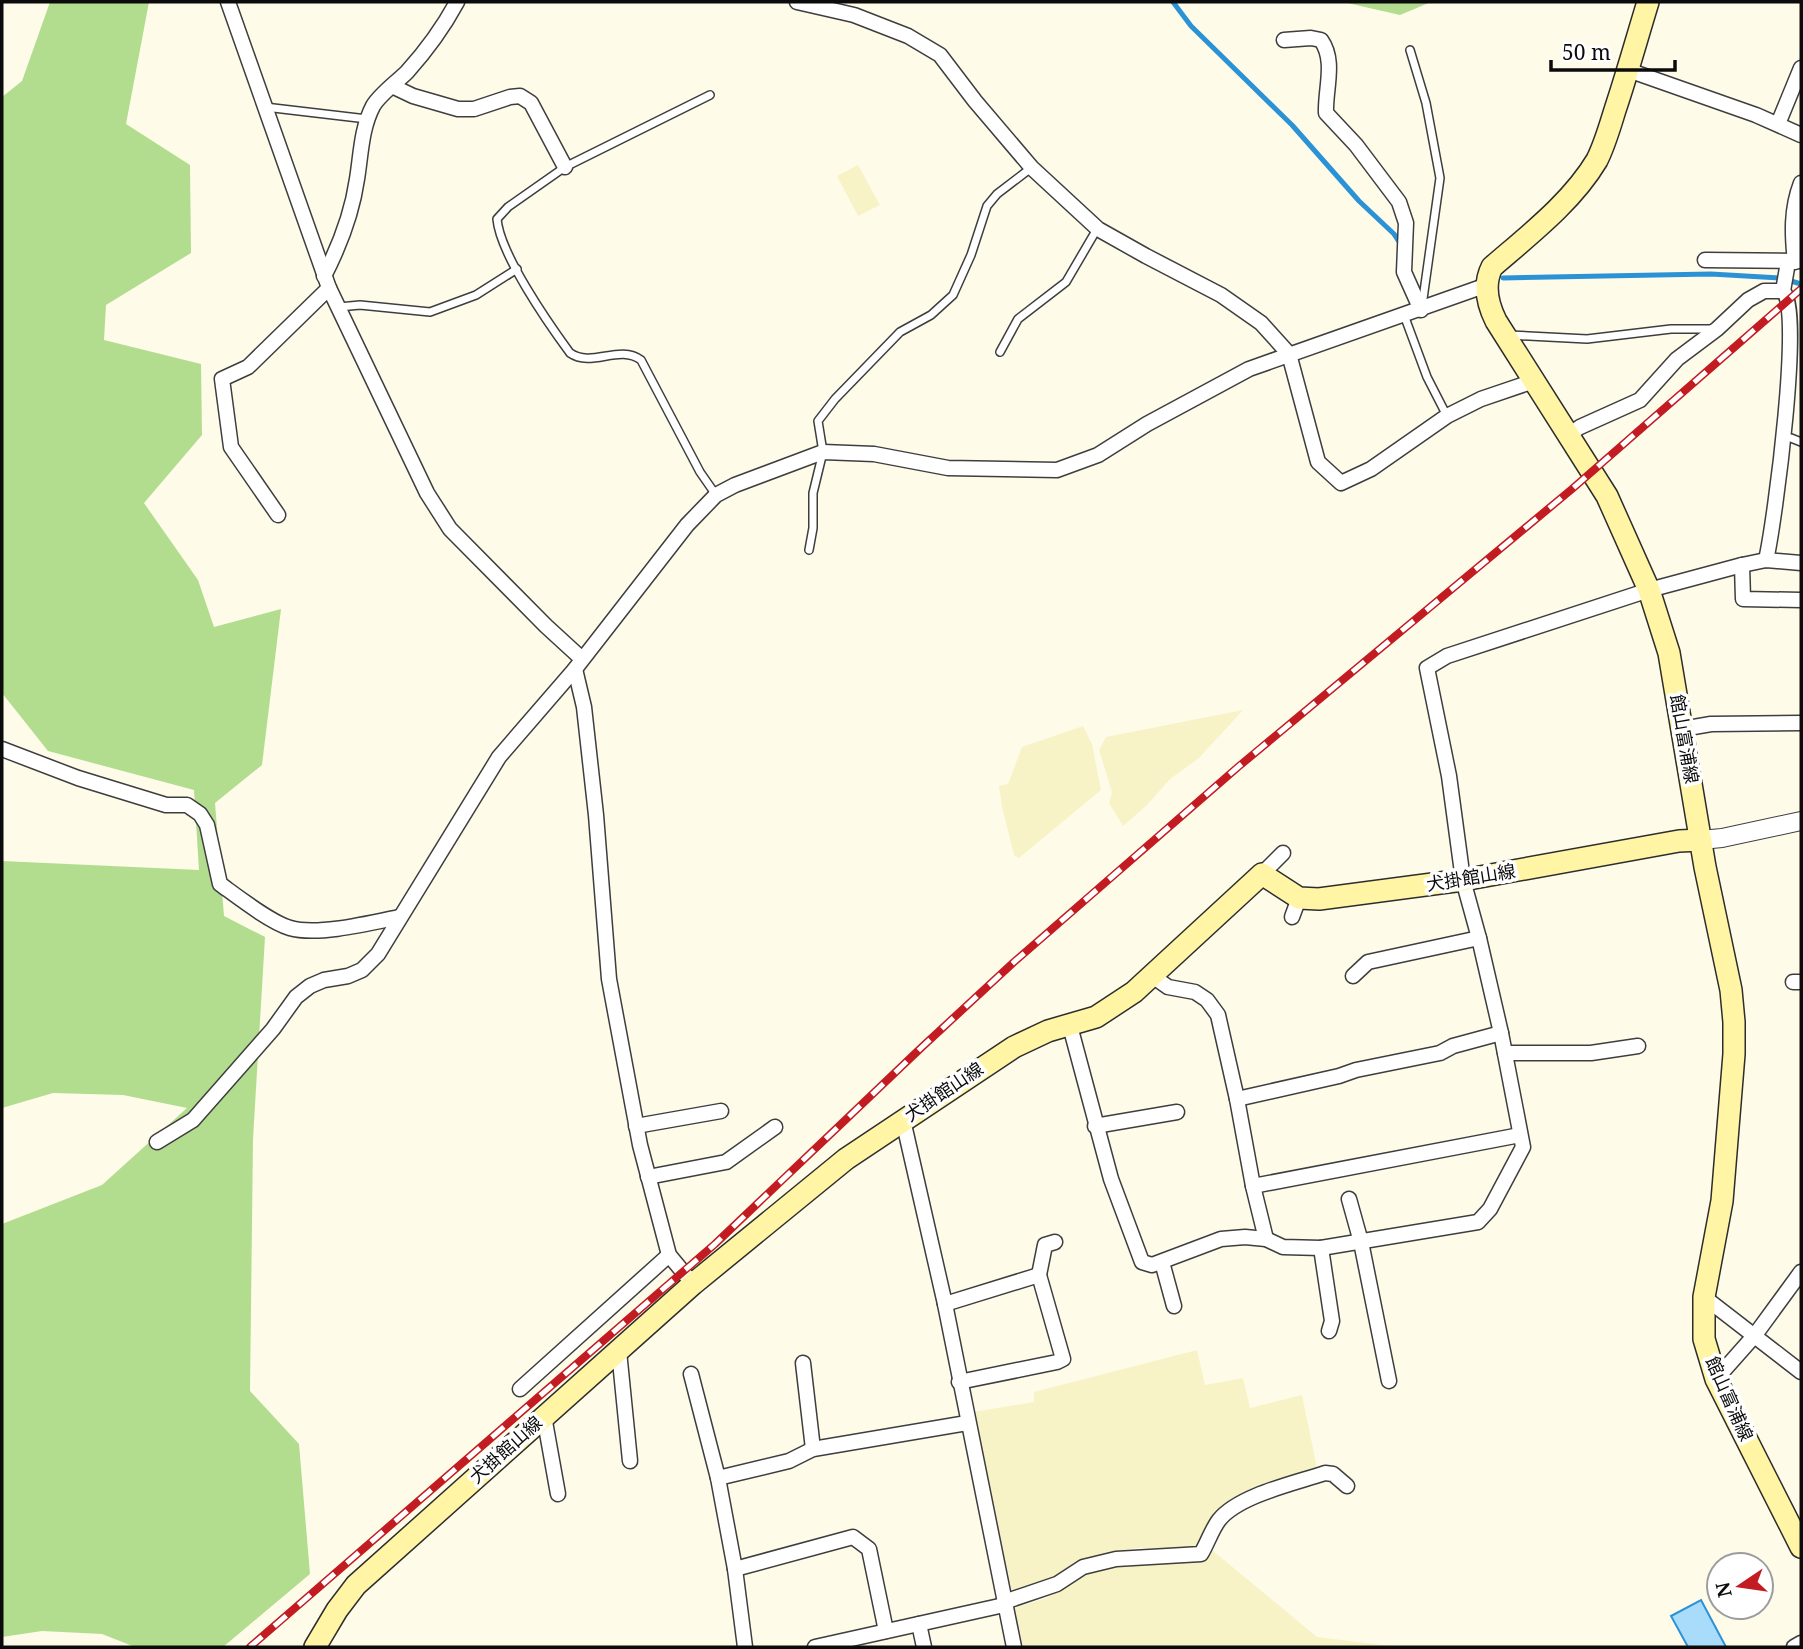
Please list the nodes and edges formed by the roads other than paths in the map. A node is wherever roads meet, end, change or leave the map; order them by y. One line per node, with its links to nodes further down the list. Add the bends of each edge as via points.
1 (228, 2): 11 (street)
2 (457, 2): 9 (street)
3 (797, 2): 16 (street, via 854,15 908,36 940,55)
4 (1647, 2): 8 (main road)
5 (1284, 40): 26 (street, via 1321,40 1327,49 1326,113 1399,202 1405,223 1404,272)
6 (1410, 50): 26 (lane, via 1440,178)
7 (1801, 68): 13 (street)
8 (1628, 70): 13 (street); 23 (main road, via 1604,145 1587,174 1492,267)
9 (393, 86): 12 (street, via 374,104); 15 (street, via 458,109 520,96 531,103)
10 (710, 95): 15 (lane)
11 (265, 107): 12 (lane); 22 (street)
12 (368, 119): 22 (street, via 348,220)
13 (1778, 124): 14 (street)
14 (1801, 135)
15 (565, 167): 21 (lane, via 497,219 501,240)
16 (1032, 168): 18 (street); 38 (lane, via 986,206 953,295 931,315 900,332 818,421)
17 (1801, 183): 20 (street, via 1791,232)
18 (1098, 229): 31 (lane, via 1066,282 1018,319); 32 (street, via 1245,310)
19 (1705, 260): 20 (street)
20 (1795, 261): 24 (street)
21 (517, 269): 25 (lane, via 476,295 430,312); 39 (lane, via 570,353 586,359 625,353 641,360)
22 (326, 282): 25 (street); 40 (street, via 248,367 222,379 231,447)
23 (1486, 285): 26 (street); 30 (main road, 館山富浦線, via 1492,312)
24 (1784, 289): 28 (street, via 1799,310); 29 (street, via 1764,291 1748,300)
25 (338, 307): 47 (street, via 443,519)
26 (1421, 310): 27 (street)
27 (1404, 315): 32 (street); 35 (lane)
28 (1800, 322): 34 (street)
29 (1717, 329): 30 (lane, via 1671,329 1587,339); 36 (street, via 1677,359 1640,400)
30 (1504, 335): 33 (main road, 館山富浦線)
31 (1000, 352)
32 (1289, 354): 35 (street, via 1318,462 1341,483 1371,469); 38 (street, via 1250,369 1098,455 1057,470 948,468 874,454)
33 (1534, 381): 35 (street); 36 (main road, 館山富浦線)
34 (1800, 395): 37 (street)
35 (1447, 416)
36 (1568, 435): 45 (main road, 館山富浦線, via 1612,506)
37 (1796, 440): 42 (street)
38 (823, 452): 39 (street); 41 (lane, via 813,493)
39 (716, 495): 47 (street, via 687,525)
40 (278, 515)
41 (809, 550)
42 (1766, 560): 43 (street); 44 (street)
43 (1801, 563)
44 (1742, 565): 45 (street); 46 (street, via 1743,599)
45 (1649, 590): 49 (main road, 館山富浦線, via 1669,653); 55 (street, via 1447,656 1427,668)
46 (1801, 600)
47 (579, 664): 56 (street, via 499,757); 68 (street, via 609,979)
48 (1801, 723): 49 (street, via 1711,724)
49 (1682, 729): 52 (main road, 館山富浦線)
50 (2, 749): 56 (street, via 128,794 166,805 187,804 207,825 220,884 287,927 306,931)
51 (1801, 821): 52 (street)
52 (1702, 840): 55 (main road, 犬掛館山線); 85 (main road, 館山富浦線, via 1734,1022 1722,1201)
53 (1283, 853): 54 (street)
54 (1262, 874): 55 (main road, 犬掛館山線, via 1295,908 1319,899); 58 (main road, 犬掛館山線)
55 (1464, 880): 57 (street)
56 (399, 917): 72 (street, via 378,954 362,970 324,980 296,997 193,1120)
57 (1479, 938): 59 (street, via 1368,962); 61 (street)
58 (1151, 975): 60 (main road, 犬掛館山線, via 1096,1017); 64 (street, via 1168,987 1195,992 1218,1015)
59 (1353, 976)
60 (1070, 1026): 67 (main road, 犬掛館山線, via 1014,1047); 69 (street)
61 (1501, 1034): 63 (street); 64 (street, via 1440,1053)
62 (1638, 1046): 63 (street, via 1591,1053)
63 (1505, 1053): 71 (street)
64 (1237, 1099): 74 (street)
65 (721, 1111): 68 (street)
66 (1177, 1112): 69 (street)
67 (903, 1120): 84 (main road, 犬掛館山線, via 846,1159); 86 (street)
68 (636, 1126): 73 (street)
69 (1095, 1126): 81 (street, via 1142,1262)
70 (775, 1128): 73 (street, via 726,1162)
71 (1520, 1135): 74 (street); 78 (street, via 1522,1147 1490,1209 1478,1222)
72 (158, 1142)
73 (649, 1177): 80 (street)
74 (1253, 1186): 76 (street)
75 (1349, 1199): 78 (street)
76 (1266, 1239): 79 (street, via 1283,1247); 81 (street, via 1221,1238)
77 (1055, 1242): 83 (street, via 1045,1245)
78 (1361, 1242): 79 (street); 95 (street)
79 (1321, 1248): 88 (street, via 1332,1321)
80 (669, 1255): 84 (street); 97 (street)
81 (1161, 1262): 87 (street)
82 (1801, 1272): 89 (street)
83 (1039, 1275): 86 (street); 96 (street, via 1063,1359)
84 (693, 1284): 90 (main road, 犬掛館山線)
85 (1704, 1297): 89 (street); 94 (main road, 館山富浦線, via 1704,1339)
86 (945, 1304): 96 (street)
87 (1174, 1307)
88 (1329, 1331)
89 (1755, 1335): 92 (street); 94 (street)
90 (619, 1351): 98 (main road, 犬掛館山線); 101 (street)
91 (803, 1363): 100 (street)
92 (1801, 1372)
93 (691, 1374): 102 (street)
94 (1716, 1379): 105 (main road, 館山富浦線)
95 (1389, 1381)
96 (959, 1382): 99 (street)
97 (520, 1389)
98 (544, 1416): 104 (street); 112 (main road, 犬掛館山線, via 356,1585)
99 (967, 1423): 100 (street); 107 (street)
100 (813, 1449): 102 (street, via 789,1461)
101 (631, 1461)
102 (718, 1478): 106 (street)
103 (1347, 1486): 107 (street, via 1325,1473 1233,1508 1219,1520 1202,1554 1116,1559 1083,1567 1057,1584)
104 (558, 1494)
105 (1801, 1547)
106 (736, 1569): 109 (street, via 853,1537 869,1549); 113 (street)
107 (1004, 1603): 108 (street); 116 (street)
108 (919, 1624): 109 (street); 115 (street)
109 (886, 1631): 111 (street)
110 (1801, 1643): 117 (street)
111 (830, 1645): 114 (street)
112 (315, 1647)
113 (745, 1647)
114 (815, 1647)
115 (924, 1647)
116 (1014, 1647)
117 (1794, 1647)

